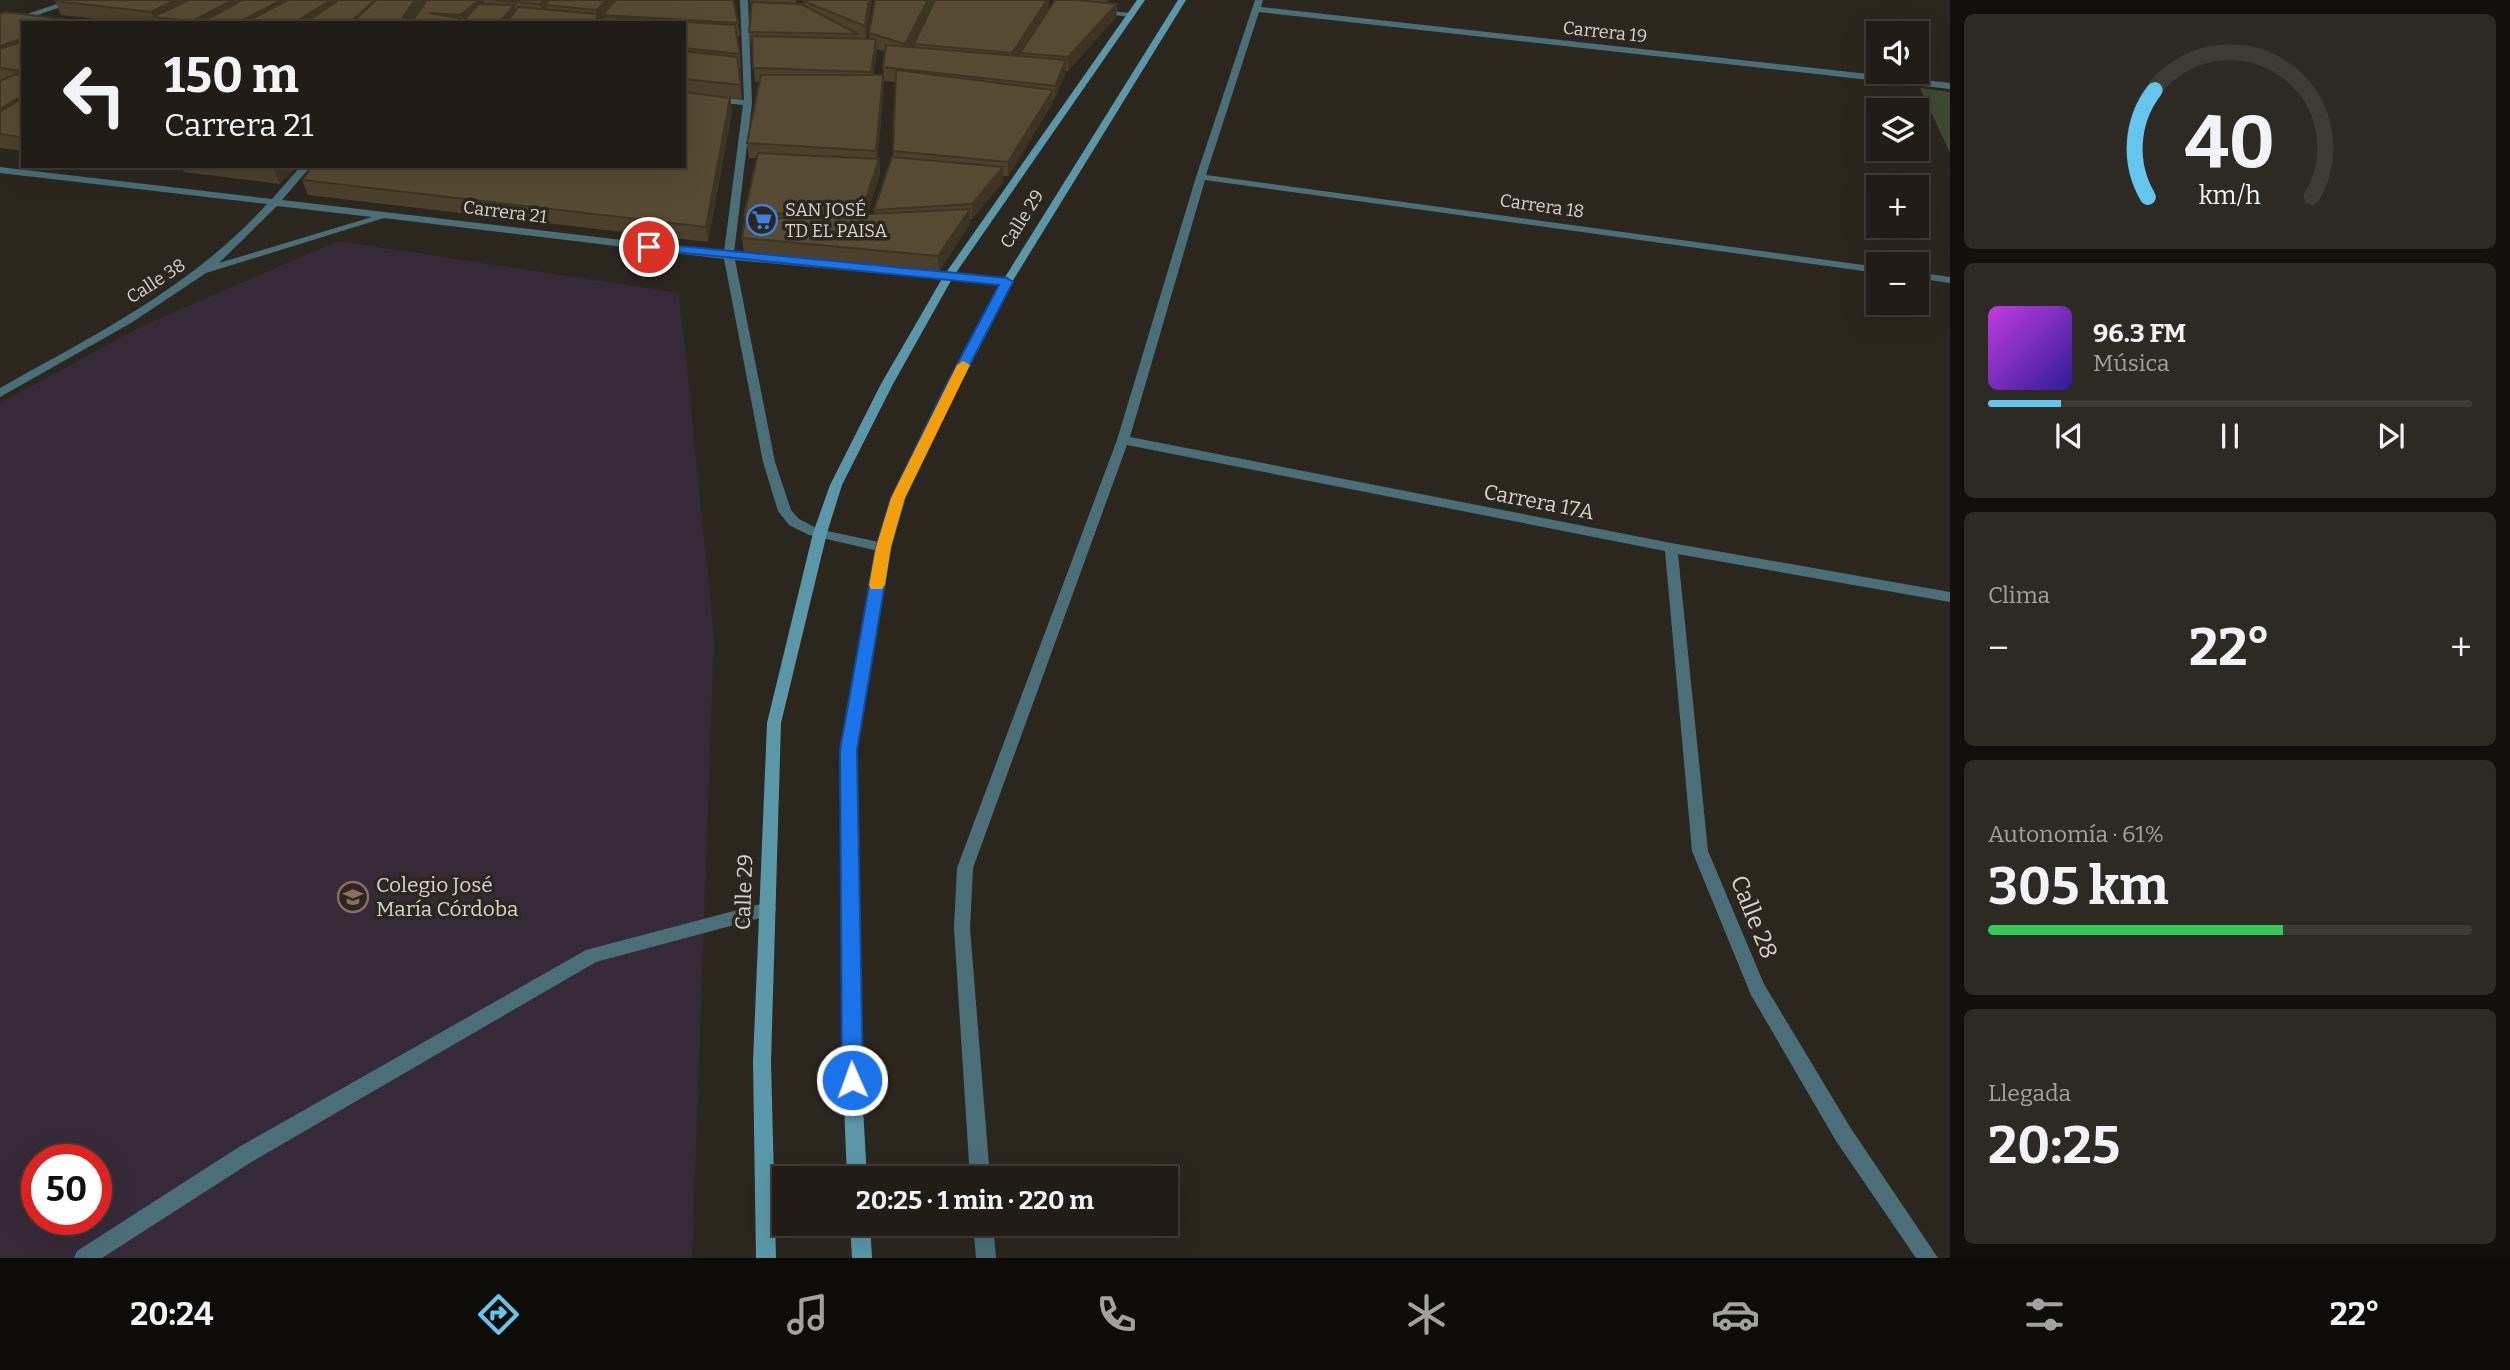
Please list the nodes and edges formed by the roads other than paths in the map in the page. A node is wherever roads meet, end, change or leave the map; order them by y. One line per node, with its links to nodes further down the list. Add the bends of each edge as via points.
1 (77, 0): 8 (street)
2 (744, 0): 13 (street)
3 (1141, 0): 7 (main road, Calle 29)
4 (1182, 0): 25 (main road, Calle 29)
5 (1258, 5): 11 (street, Carrera 19); 16 (street)
6 (1091, 10): 7 (street)
7 (1131, 15): 22 (main road, Calle 29)
8 (12, 22): 9 (street); 10 (street)
9 (21, 23)
10 (0, 26)
11 (1950, 86)
12 (686, 96): 13 (street)
13 (748, 103): 19 (street)
14 (304, 168): 17 (street, Calle 38)
15 (0, 170): 17 (street, Carrera 21)
16 (1201, 177): 20 (street, Carrera 18); 27 (street)
17 (276, 203): 18 (street, Carrera 21); 21 (street, Calle 38)
18 (385, 215): 19 (street, Carrera 21); 21 (street)
19 (729, 256): 22 (street, Carrera 21); 28 (street, via 778,496 793,521)
20 (1866, 268)
21 (202, 271): 26 (street, Calle 38)
22 (948, 277): 25 (street, Carrera 21); 28 (main road, Calle 29, via 836,485)
23 (1929, 277): 24 (street)
24 (1950, 280)
25 (1007, 282): 29 (main road, Calle 29, via 898,498)
26 (0, 393)
27 (1122, 440): 30 (street, Carrera 17A); 34 (street, via 965,868 962,928)
28 (820, 533): 29 (street); 32 (main road, Calle 29, via 774,723)
29 (883, 547): 33 (main road, Calle 29, via 848,750)
30 (1671, 548): 31 (street, Carrera 17A); 41 (street, Calle 28, via 1700,851 1757,989 1843,1134)
31 (1950, 597)
32 (768, 909): 37 (street, via 592,955 246,1154); 38 (main road, Calle 29, via 762,1062)
33 (856, 1166)
34 (979, 1166)
35 (861, 1236): 39 (main road)
36 (985, 1236): 40 (street)
37 (84, 1258)
38 (766, 1258)
39 (862, 1258)
40 (986, 1258)
41 (1928, 1258)

